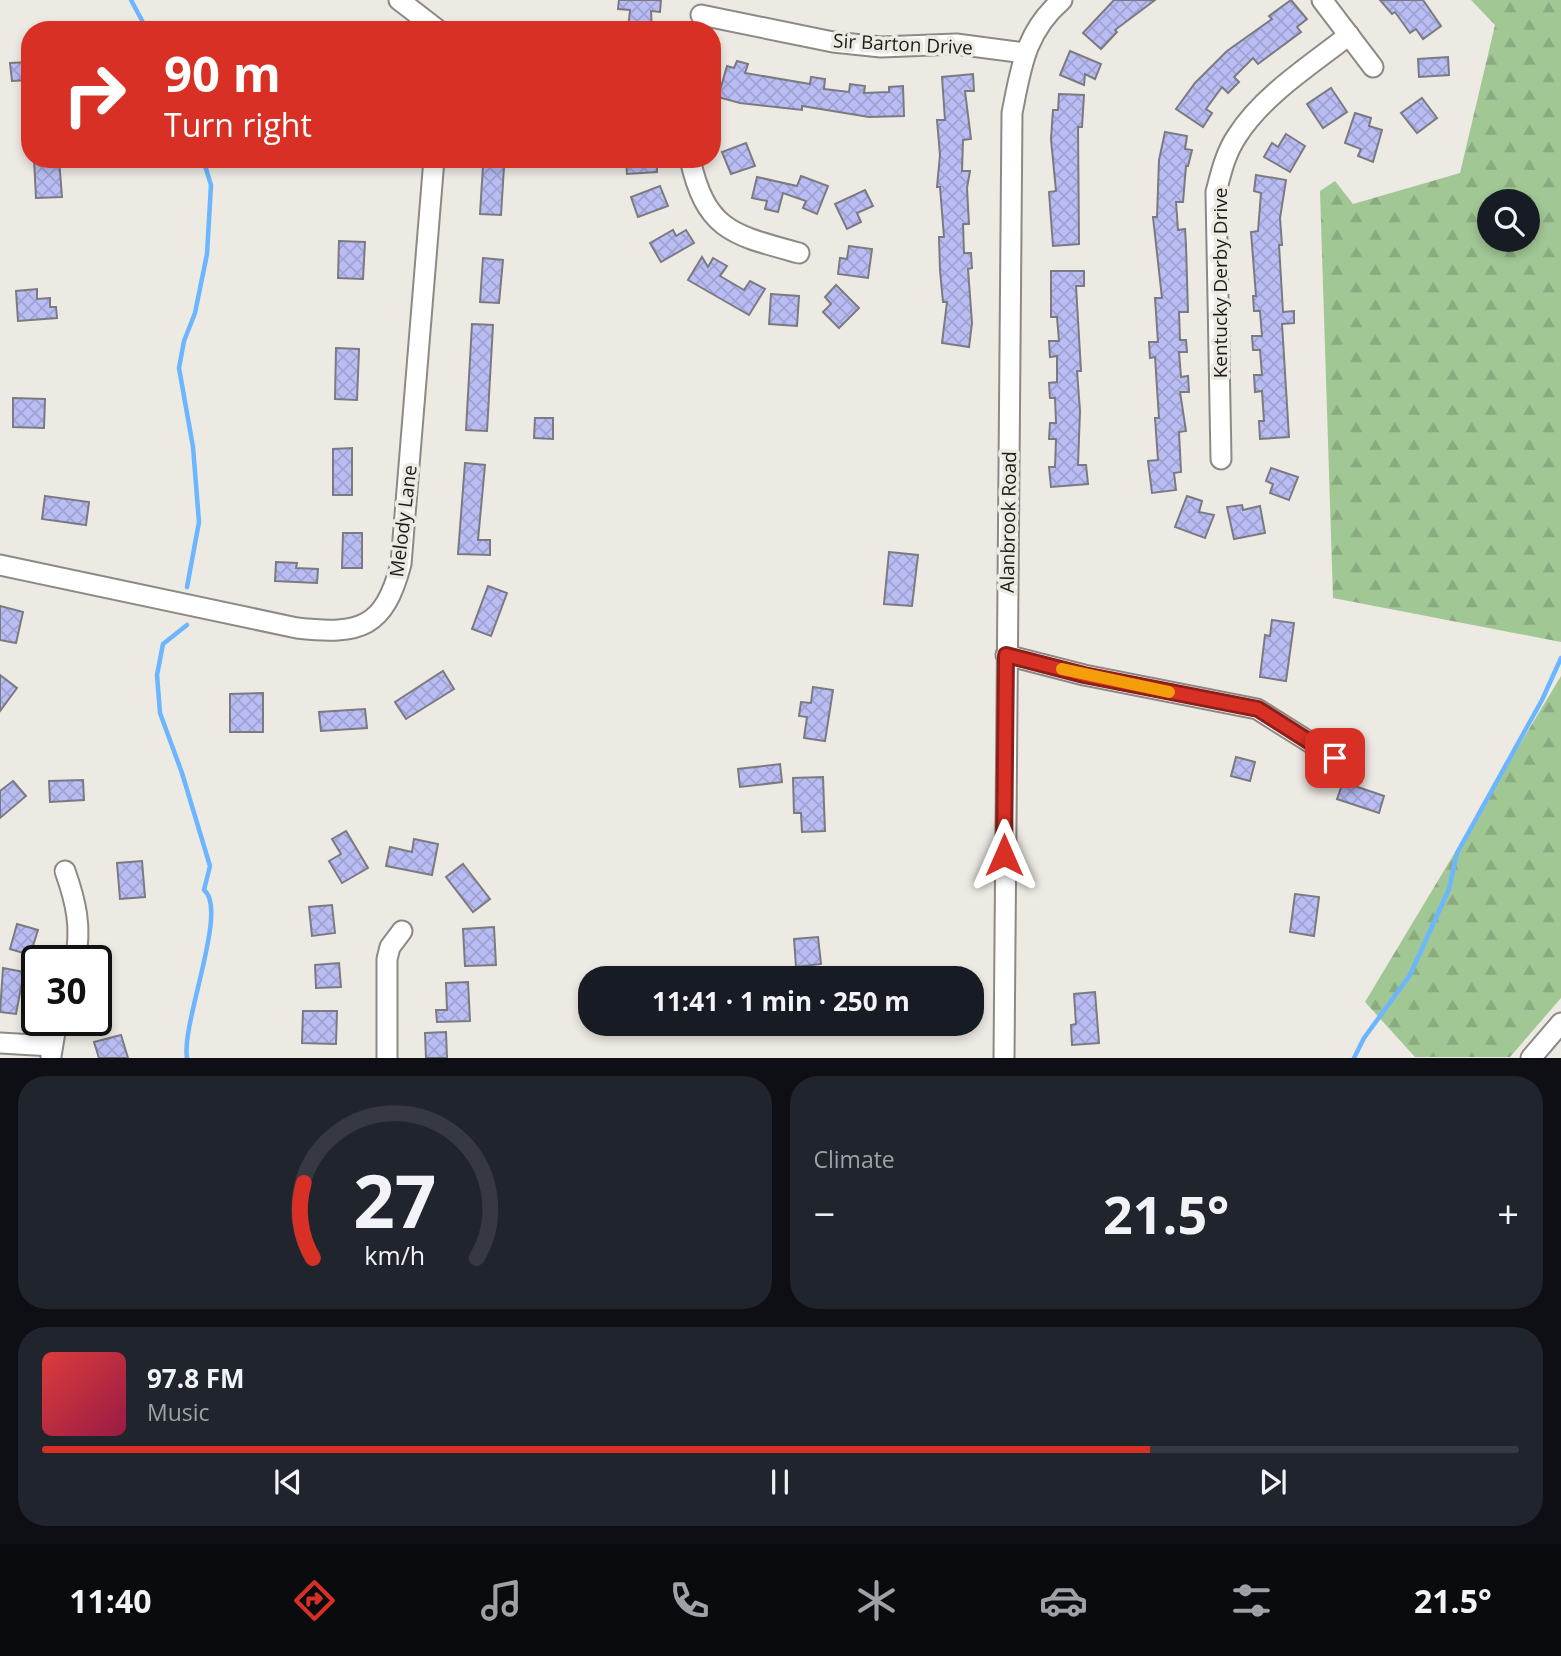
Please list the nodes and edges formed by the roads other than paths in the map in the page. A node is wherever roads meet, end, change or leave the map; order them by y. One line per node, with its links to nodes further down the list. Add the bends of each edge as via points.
1 (399, 0): 5 (street)
2 (1062, 0): 7 (street, Alanbrook Road, via 1037,27)
3 (1322, 0): 6 (street)
4 (701, 15): 7 (street, Sir Barton Drive, via 833,42 881,47 956,44)
5 (426, 21)
6 (1349, 35): 8 (street); 12 (street, Kentucky Derby Drive, via 1256,114 1237,136 1224,162 1216,192)
7 (1024, 54): 14 (street, Alanbrook Road, via 1012,113)
8 (1373, 67)
9 (433, 168): 13 (street, Melody Lane, via 401,565 393,594 378,615 348,629 298,628)
10 (692, 168): 11 (street, via 698,194 712,216 731,231)
11 (799, 253)
12 (1221, 458)
13 (0, 565)
14 (1006, 655): 15 (street, via 1258,709); 24 (street, Alanbrook Road)
15 (1335, 758)
16 (65, 871): 18 (street, via 76,901)
17 (402, 931): 23 (street, via 387,958)
18 (76, 945)
19 (1561, 1023): 22 (street)
20 (0, 1042): 21 (street)
21 (51, 1052)
22 (1538, 1055)
23 (387, 1058)
24 (1004, 1058)

